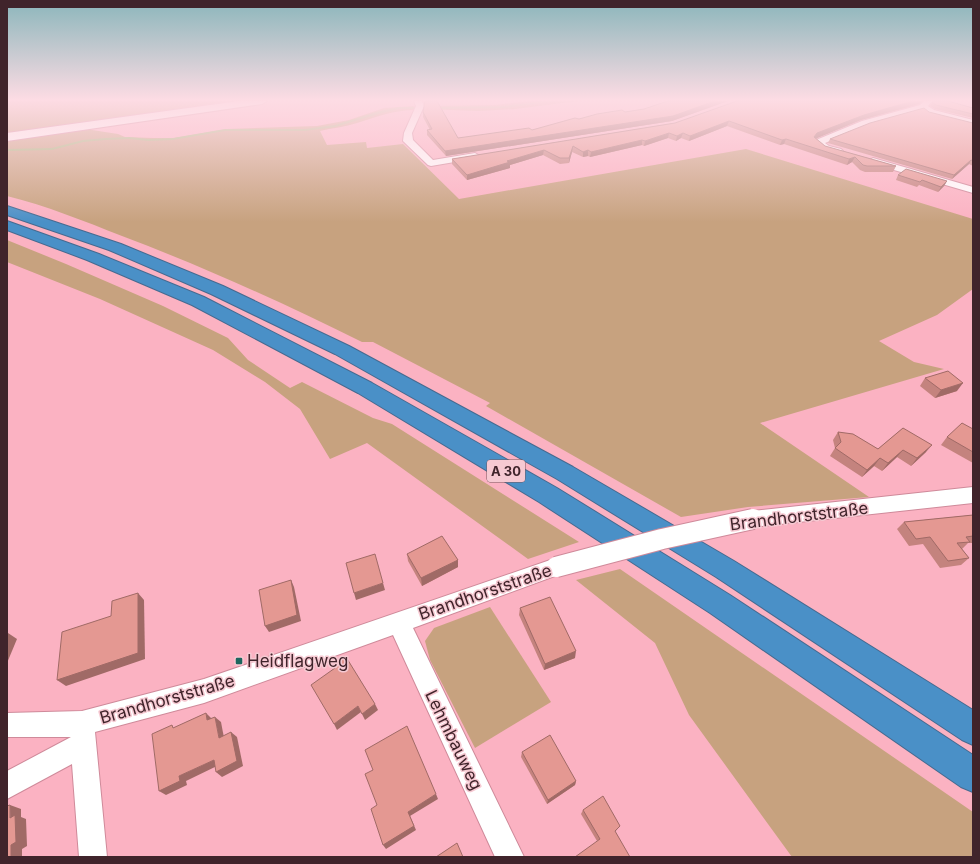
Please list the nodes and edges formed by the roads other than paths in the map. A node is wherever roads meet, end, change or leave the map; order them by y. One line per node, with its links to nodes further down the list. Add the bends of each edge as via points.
1 (408, 141): 3 (street, via 431,163)
2 (821, 141): 4 (street, via 826,148)
3 (486, 154)
4 (847, 154)
5 (864, 158): 6 (street)
6 (973, 190)
7 (7, 210): 12 (highway, A 30, via 129,253 218,290 342,350 597,492 725,569)
8 (7, 225): 14 (highway, A 30, via 93,257 198,301 365,388 548,495 720,604)
9 (973, 495): 10 (street, Brandhorststraße, bridge, via 753,519 662,539 556,567)
10 (398, 622): 13 (street, Brandhorststraße); 17 (street, Lehmbauweg)
11 (7, 724): 13 (street, Brandhorststraße)
12 (973, 729)
13 (83, 733): 15 (street); 16 (street)
14 (973, 775)
15 (7, 786)
16 (93, 857)
17 (510, 857)

